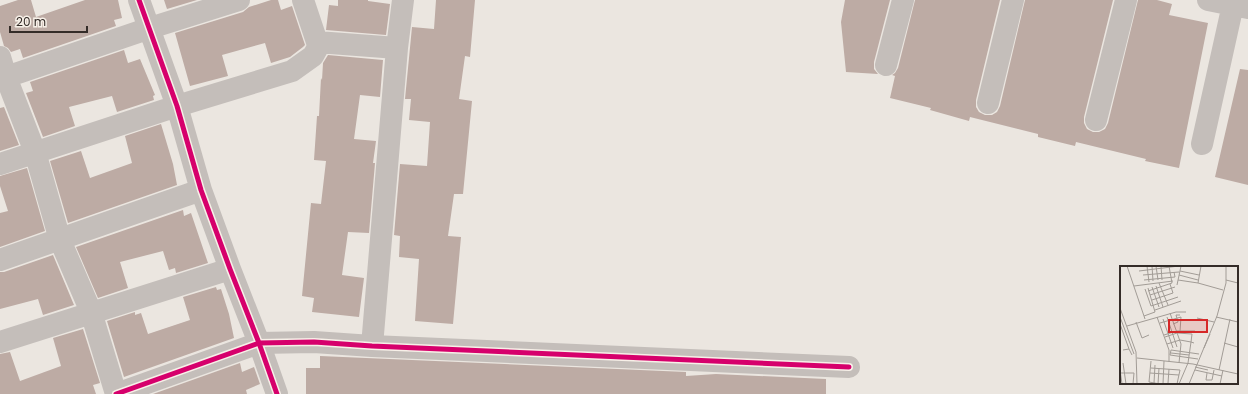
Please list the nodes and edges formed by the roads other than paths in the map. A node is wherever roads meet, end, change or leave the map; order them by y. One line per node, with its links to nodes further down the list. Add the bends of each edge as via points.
1 (139, 0): 10 (street)
2 (239, 0): 10 (street)
3 (303, 0): 11 (street)
4 (403, 0): 12 (street)
5 (903, 0): 13 (street)
6 (1013, 0): 15 (street)
7 (1126, 0): 17 (street)
8 (1208, 0): 9 (street)
9 (1238, 4): 18 (street)
10 (150, 28): 14 (street); 16 (street)
11 (317, 42): 12 (street); 16 (street, via 318,47 313,56 292,70)
12 (397, 48): 28 (street)
13 (886, 65)
14 (2, 71): 19 (street)
15 (988, 103)
16 (177, 106): 19 (street); 21 (street)
17 (1096, 120)
18 (1202, 144)
19 (35, 152): 20 (street); 22 (street)
20 (0, 164)
21 (201, 190): 22 (street); 24 (street)
22 (60, 240): 23 (street); 25 (street)
23 (0, 260)
24 (230, 269): 25 (street); 27 (street)
25 (91, 312): 26 (street); 30 (street)
26 (0, 342)
27 (259, 343): 28 (street, via 314,342); 30 (street); 31 (street)
28 (372, 346): 29 (street)
29 (849, 367)
30 (116, 394)
31 (277, 394)

